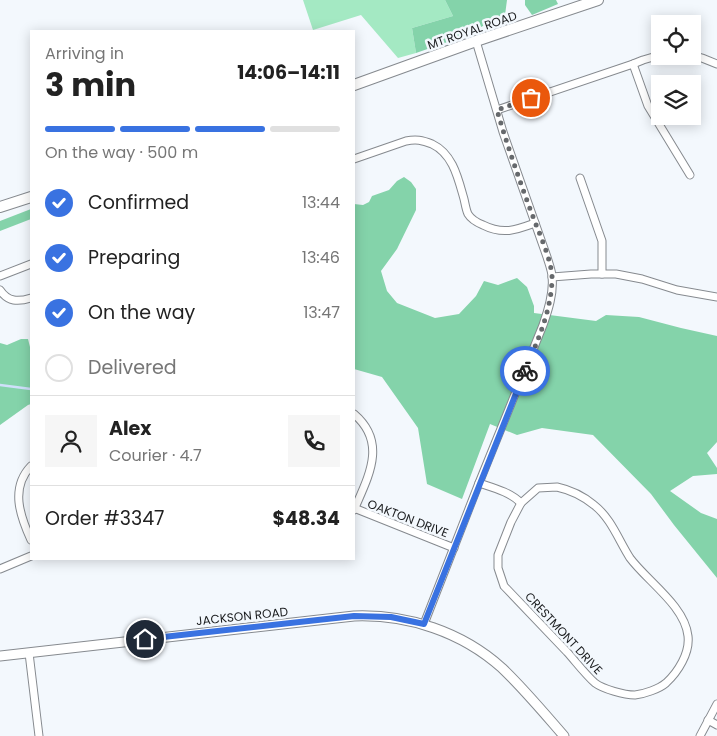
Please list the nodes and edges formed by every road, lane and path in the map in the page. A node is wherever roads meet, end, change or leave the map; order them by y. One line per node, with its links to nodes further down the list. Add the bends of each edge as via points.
1 (598, 0): 2 (main road, MT ROYAL ROAD)
2 (476, 41): 7 (main road, MT ROYAL ROAD); 8 (street)
3 (651, 58): 5 (street)
4 (701, 58): 6 (street)
5 (633, 64): 8 (street); 10 (street, via 648,106)
6 (717, 64)
7 (355, 85)
8 (497, 110): 14 (street)
9 (355, 159): 14 (street, via 406,141 421,140 444,152 451,162 468,214 477,223 511,231)
10 (690, 175)
11 (580, 178): 16 (street, via 602,241)
12 (30, 197): 13 (main road)
13 (0, 208)
14 (535, 222): 18 (street)
15 (30, 264): 17 (street)
16 (602, 274): 18 (street); 20 (street, via 627,275 677,290)
17 (0, 276)
18 (552, 277): 24 (street, via 543,325)
19 (0, 290): 21 (street, via 16,301)
20 (717, 297)
21 (30, 298)
22 (355, 415): 26 (street, via 368,432 373,457)
23 (30, 468): 28 (street, via 23,478 19,498 20,511)
24 (479, 484): 25 (street, via 499,490); 29 (street)
25 (521, 503): 25 (street, CRESTMONT DRIVE, via 498,555 504,586 596,684 635,695 662,686 680,666 686,651 688,637 685,626 678,612 631,559 604,514 572,490 557,487 538,488)
26 (355, 507)
27 (355, 509): 29 (street, OAKTON DRIVE)
28 (30, 537)
29 (454, 548): 32 (street)
30 (30, 556): 31 (street)
31 (0, 568)
32 (424, 624): 33 (street, JACKSON ROAD, via 391,617 354,616); 39 (street, JACKSON ROAD, via 451,634 492,660)
33 (29, 653): 34 (street, JACKSON ROAD); 38 (street)
34 (0, 656)
35 (717, 704): 36 (street)
36 (708, 720): 37 (street); 40 (street)
37 (717, 725)
38 (39, 736)
39 (564, 736)
40 (700, 736)

